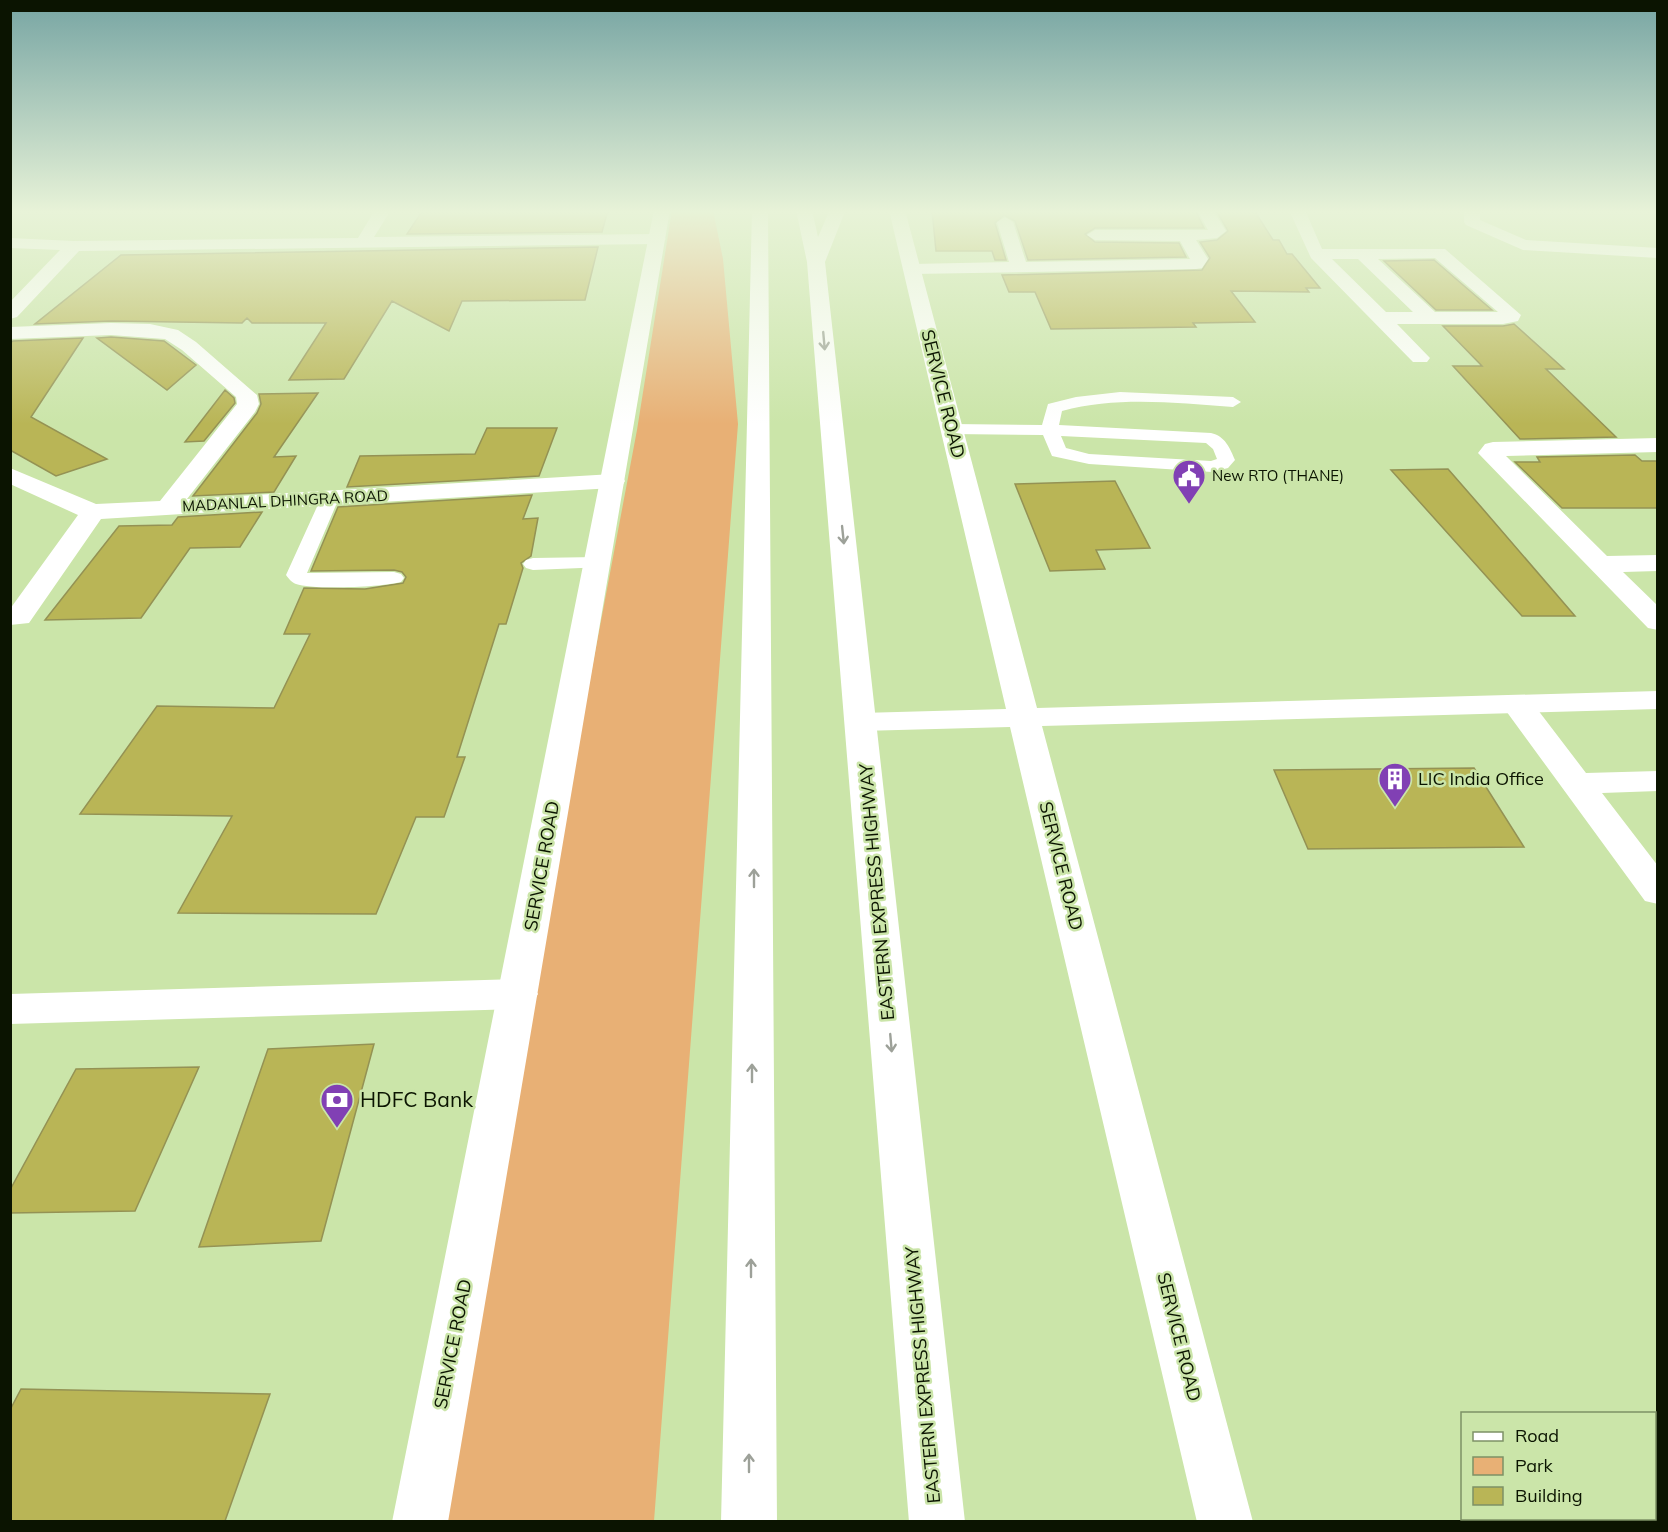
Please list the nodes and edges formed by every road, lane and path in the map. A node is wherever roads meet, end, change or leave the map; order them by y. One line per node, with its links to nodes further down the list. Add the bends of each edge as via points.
1 (40, 281): 9 (main road)
2 (649, 281): 20 (main road, SERVICE ROAD)
3 (759, 281): 43 (main road, one-way to 3)
4 (818, 281): 36 (main road, EASTERN EXPRESS HIGHWAY, one-way to 36)
5 (915, 281): 15 (main road, SERVICE ROAD)
6 (1344, 281): 10 (main road)
7 (1392, 281): 11 (main road)
8 (1474, 281): 11 (main road, via 1511,318)
9 (10, 313)
10 (1381, 318): 11 (main road); 13 (main road)
11 (1431, 318)
12 (10, 333): 22 (main road, via 111,329 171,334 246,395 248,404 244,412)
13 (1420, 358)
14 (1233, 402): 16 (lane, via 1124,396 1076,401 1054,408)
15 (952, 429): 16 (lane); 35 (main road, SERVICE ROAD)
16 (1050, 430): 18 (lane, via 1058,452 1068,455); 18 (lane, via 1211,438 1218,442 1226,460)
17 (1658, 445): 29 (main road, via 1493,449 1490,453)
18 (1212, 467): 21 (lane)
19 (10, 475): 24 (main road)
20 (613, 481): 23 (main road, MADANLAL DHINGRA ROAD); 26 (main road, SERVICE ROAD)
21 (1219, 485)
22 (185, 486): 24 (main road); 25 (main road)
23 (330, 498): 25 (main road, MADANLAL DHINGRA ROAD); 30 (lane, via 296,575 311,580)
24 (88, 501): 25 (main road, MADANLAL DHINGRA ROAD); 31 (main road, via 19,617)
25 (167, 508)
26 (598, 562): 28 (lane); 40 (main road, SERVICE ROAD)
27 (1658, 563): 29 (main road)
28 (533, 564)
29 (1599, 564): 32 (main road)
30 (394, 578)
31 (10, 617)
32 (1658, 622)
33 (1658, 700): 34 (main road)
34 (1517, 704): 35 (main road); 38 (main road)
35 (1024, 718): 36 (main road); 45 (main road, SERVICE ROAD)
36 (861, 722): 44 (main road, EASTERN EXPRESS HIGHWAY, one-way to 44)
37 (1658, 781): 38 (main road)
38 (1577, 784): 39 (main road)
39 (1658, 892)
40 (518, 994): 41 (main road); 42 (main road, SERVICE ROAD)
41 (10, 1010)
42 (420, 1521)
43 (749, 1521)
44 (937, 1521)
45 (1225, 1521)

